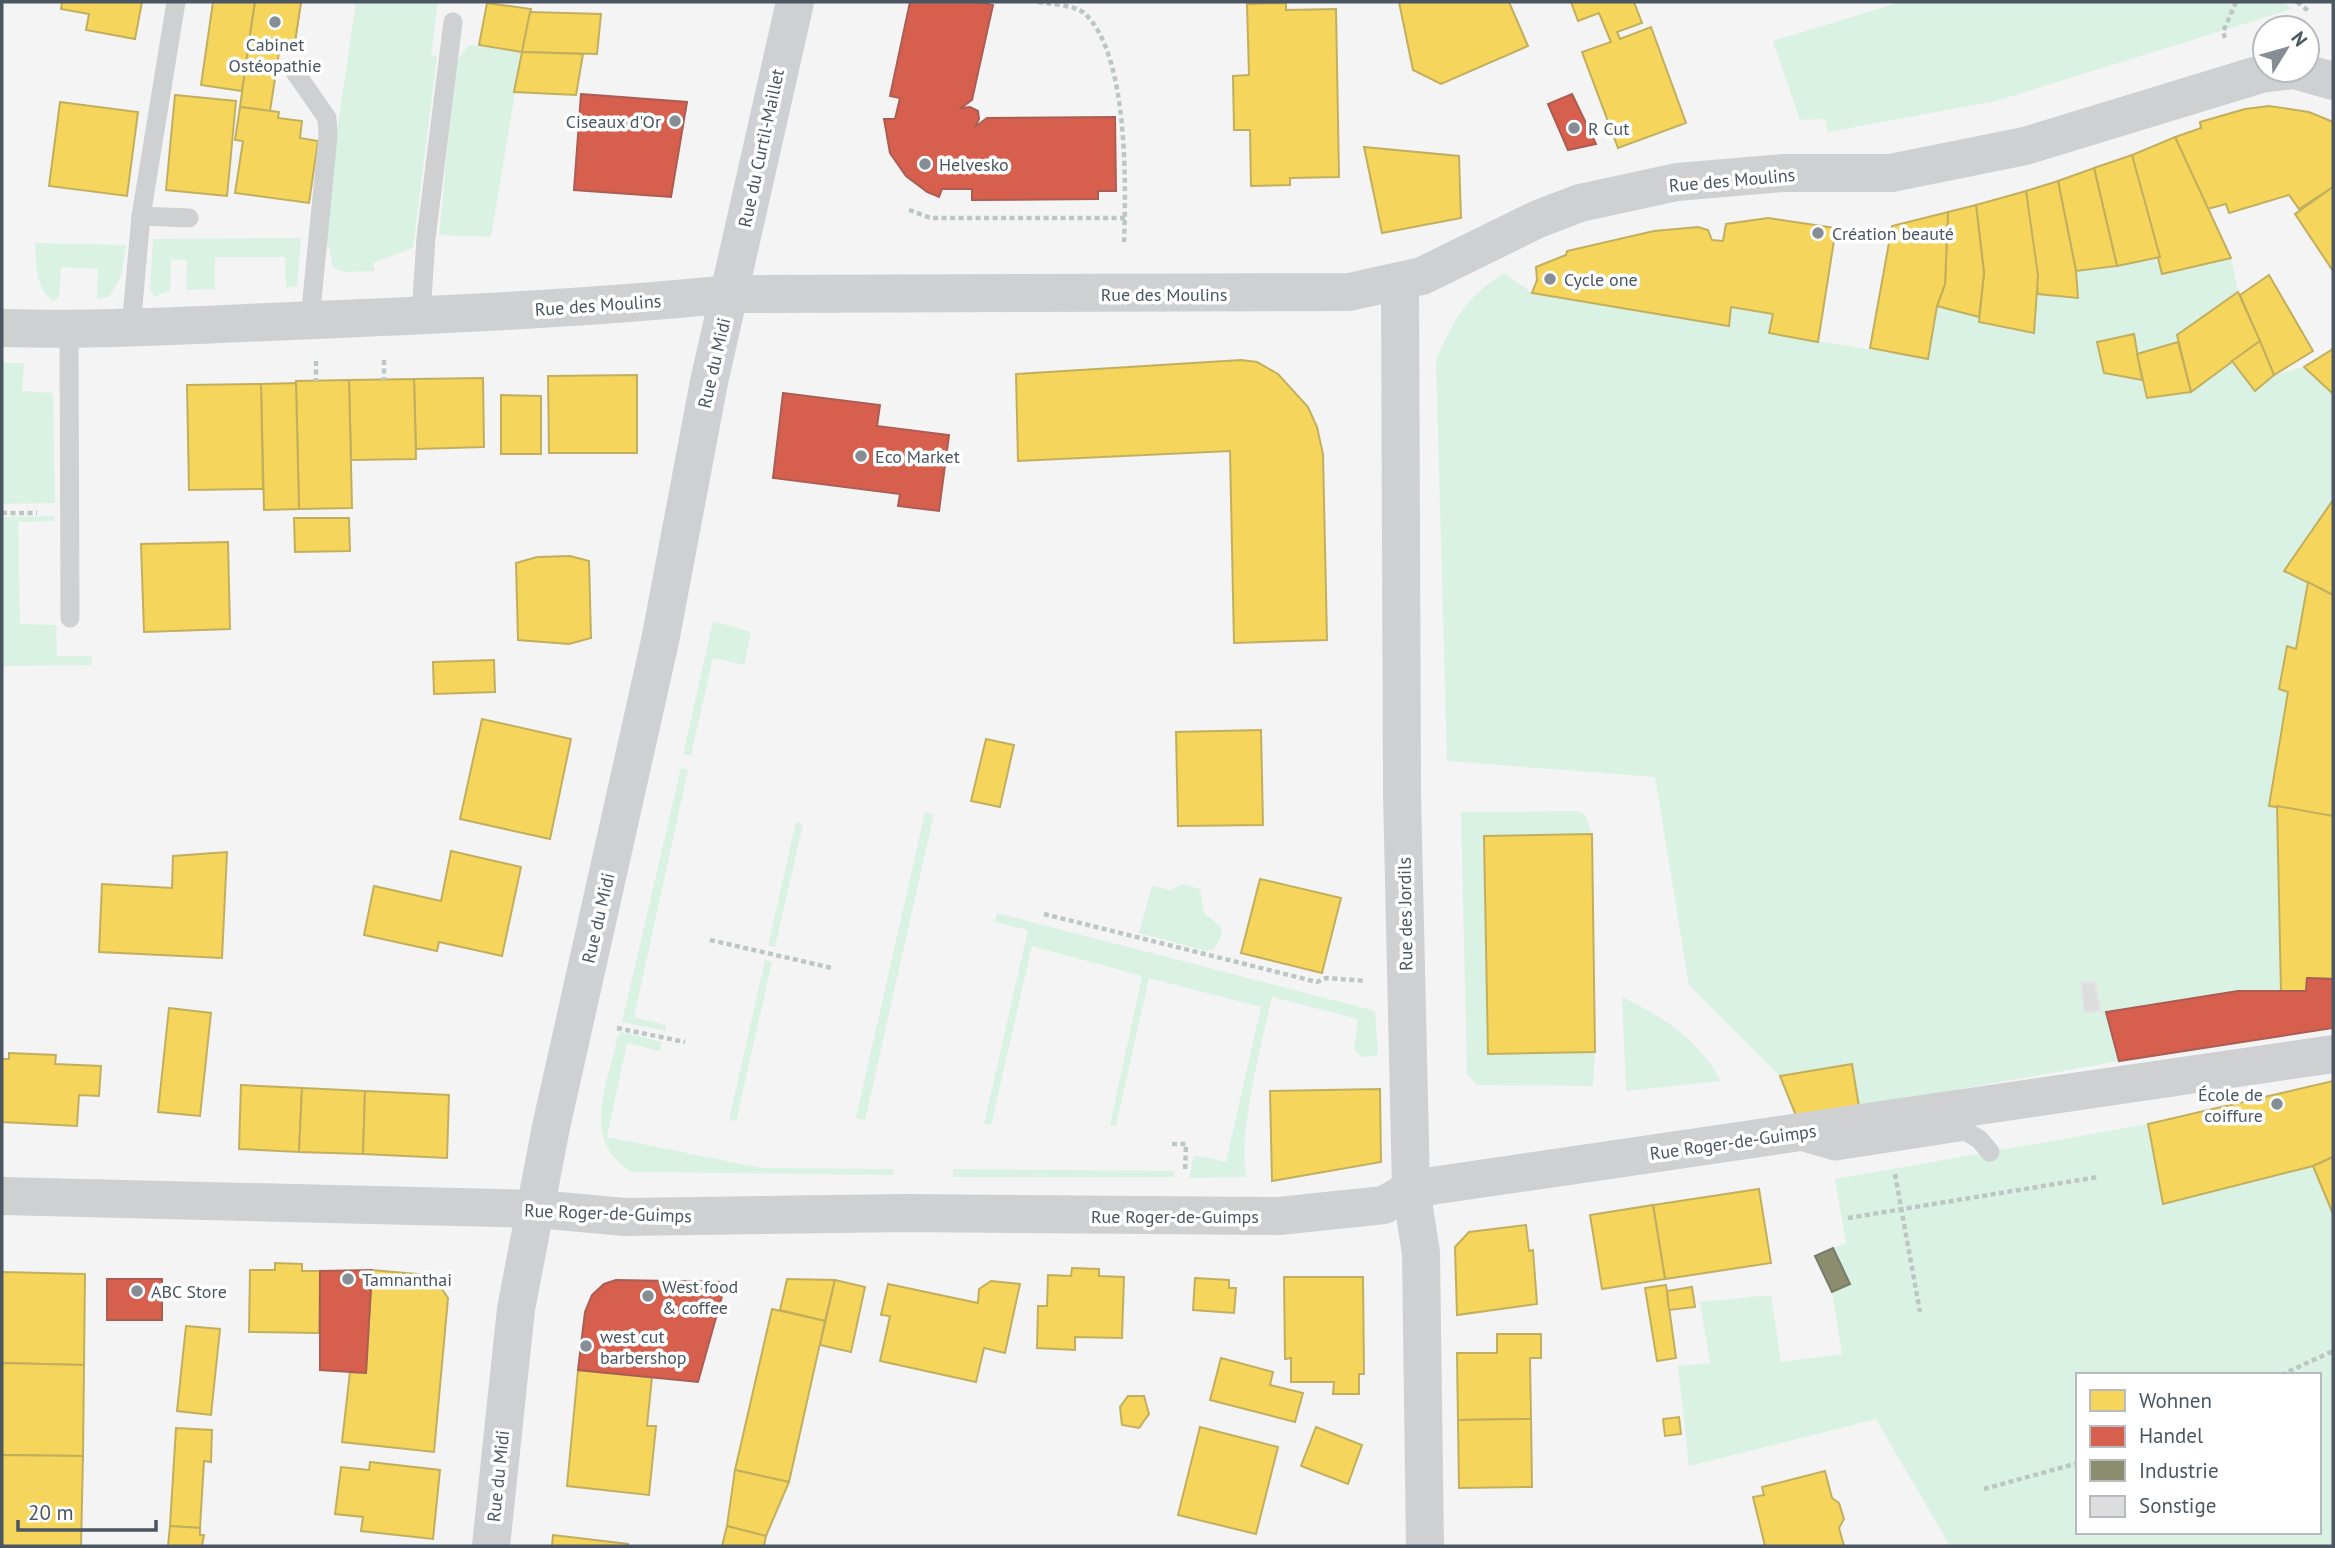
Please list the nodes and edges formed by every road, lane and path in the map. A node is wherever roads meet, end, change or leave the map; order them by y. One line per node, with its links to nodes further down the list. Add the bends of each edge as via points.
1 (176, 2): 12 (lane)
2 (795, 2): 17 (main road, Rue du Curtil-Maillet)
3 (1038, 2): 14 (path, via 1082,11 1099,29 1125,127)
4 (2236, 2): 8 (path, via 2223,32)
5 (2297, 2): 6 (path)
6 (2309, 12)
7 (453, 22): 18 (lane)
8 (2225, 38)
9 (295, 72): 19 (lane, via 327,118)
10 (2251, 77): 16 (street, Rue des Moulins, via 2025,146 1891,173 1783,173 1677,183 1580,203)
11 (909, 210): 14 (path, via 931,218)
12 (141, 216): 13 (lane); 21 (lane)
13 (189, 218)
14 (1125, 218): 15 (path)
15 (1124, 244)
16 (1400, 282): 17 (street, Rue des Moulins, via 1349,292 1289,294); 37 (street, Rue des Jordils, via 1402,794)
17 (730, 294): 18 (street, Rue des Moulins); 39 (main road, Rue du Midi)
18 (421, 315): 19 (street, Rue des Moulins)
19 (310, 320): 21 (street, Rue des Moulins)
20 (2, 328): 22 (street, Rue des Moulins)
21 (131, 328): 22 (street, Rue des Moulins)
22 (69, 331): 23 (lane)
23 (70, 618)
24 (1044, 914): 27 (path, via 1317,982 1326,978)
25 (710, 940): 26 (path)
26 (831, 968)
27 (1373, 982)
28 (613, 1027): 29 (path)
29 (685, 1042)
30 (2333, 1054): 31 (street, Rue Roger-de-Guimps)
31 (1775, 1135): 33 (lane, via 1835,1151 1965,1131); 37 (street, Rue Roger-de-Guimps)
32 (1172, 1144): 36 (path, via 1186,1144)
33 (1990, 1152)
34 (1895, 1173): 40 (path)
35 (2098, 1177): 40 (path)
36 (1184, 1184)
37 (1411, 1189): 39 (street, Rue Roger-de-Guimps, via 1384,1205 1279,1216 906,1213 625,1217); 48 (street, Rue des Jordils, via 1421,1253)
38 (2, 1196): 39 (street, Rue Roger-de-Guimps)
39 (537, 1209): 47 (main road, Rue du Midi, via 516,1308)
40 (1901, 1210): 41 (path); 42 (path)
41 (1848, 1218)
42 (1920, 1312)
43 (2333, 1351): 44 (path)
44 (2285, 1373)
45 (2076, 1463): 46 (path)
46 (1984, 1489)
47 (491, 1546)
48 (1425, 1546)

